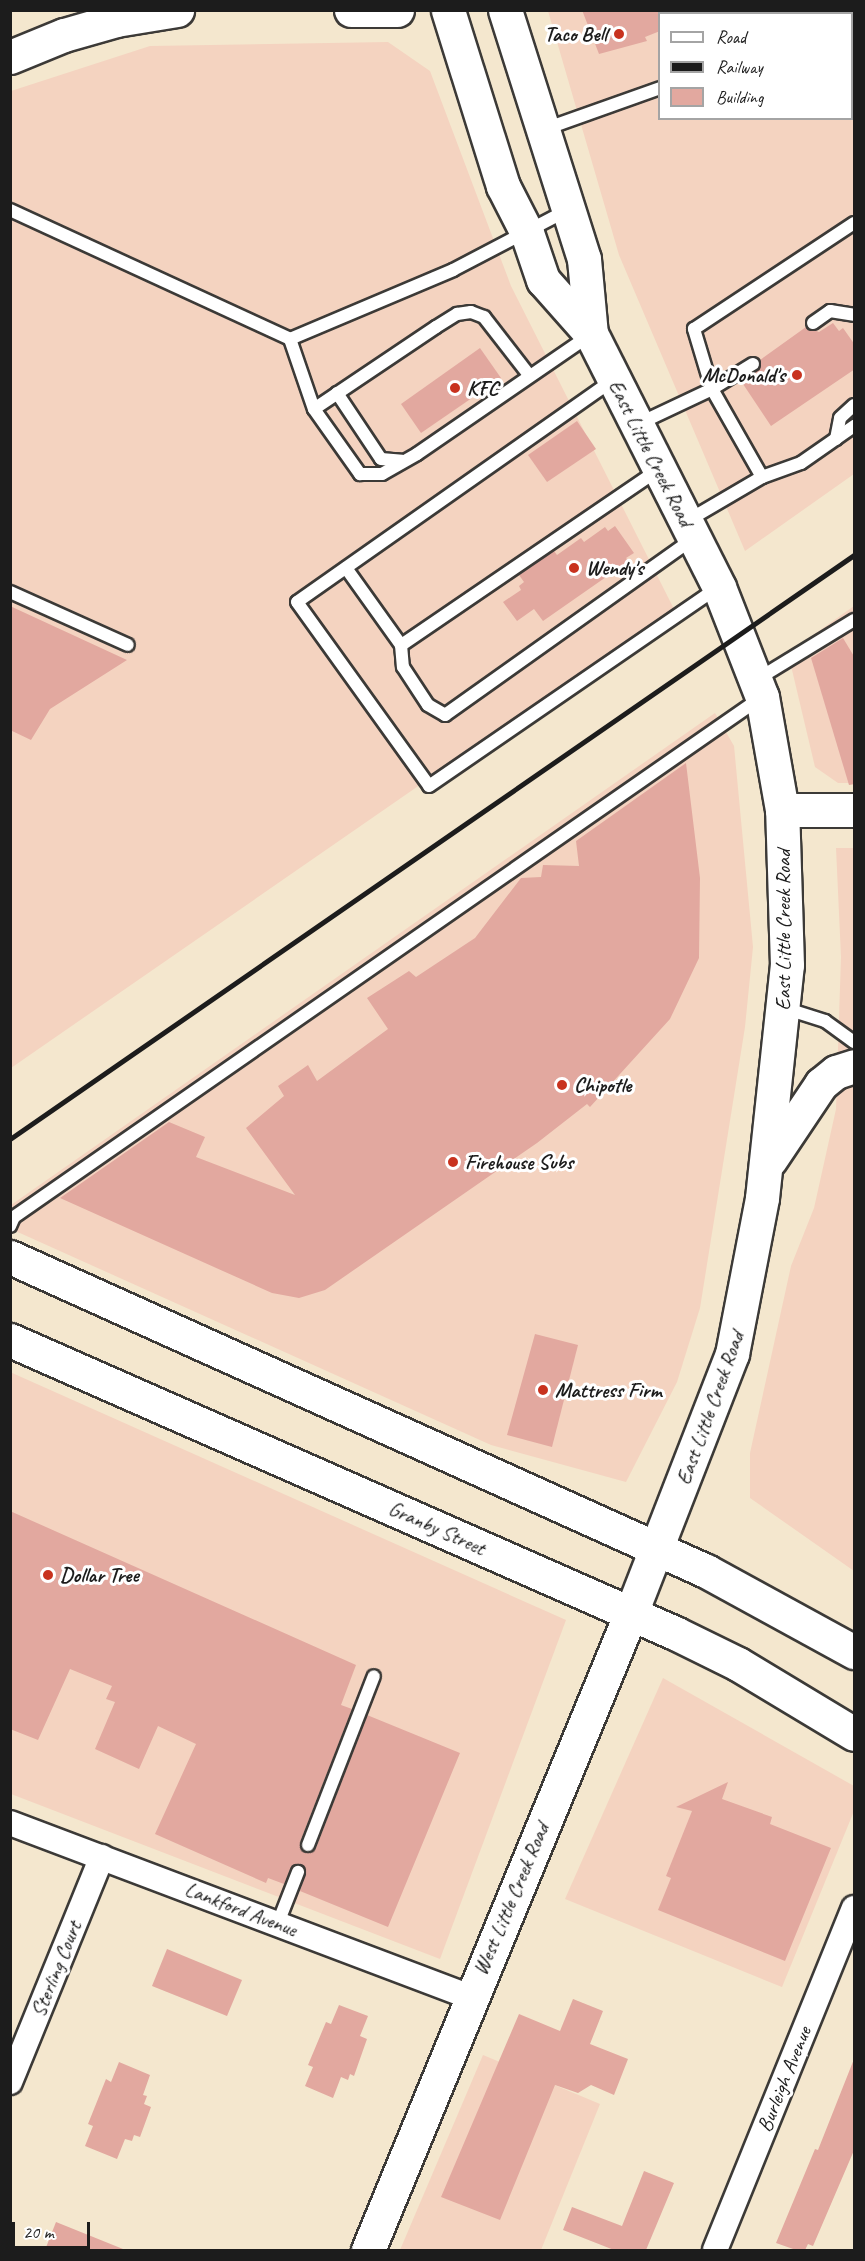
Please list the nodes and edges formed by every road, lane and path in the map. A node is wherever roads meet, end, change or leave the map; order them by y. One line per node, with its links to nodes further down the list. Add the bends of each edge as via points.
1 (177, 10): 6 (main road, via 95,26)
2 (351, 10): 3 (main road)
3 (397, 10)
4 (448, 10): 12 (main road, East Little Creek Road, via 503,186)
5 (505, 10): 8 (main road, East Little Creek Road)
6 (10, 57)
7 (658, 89): 8 (lane)
8 (541, 130): 10 (main road, East Little Creek Road)
9 (10, 210): 16 (lane)
10 (567, 210): 12 (lane); 15 (main road, East Little Creek Road, via 584,259)
11 (855, 223): 20 (lane, via 694,329)
12 (527, 233): 15 (main road, East Little Creek Road, via 543,280); 16 (lane, via 453,270)
13 (855, 315): 14 (lane, via 830,311)
14 (813, 323)
15 (591, 334): 18 (lane); 19 (main road, East Little Creek Road)
16 (290, 339): 23 (lane)
17 (753, 364): 20 (lane)
18 (529, 375): 21 (lane, via 483,316 471,312 457,314); 27 (lane)
19 (614, 380): 24 (main road, East Little Creek Road); 31 (lane)
20 (712, 389): 24 (lane); 29 (lane)
21 (337, 393): 23 (lane); 27 (lane, via 381,459)
22 (855, 405): 26 (lane, via 840,418)
23 (314, 409): 27 (lane, via 360,474 382,474)
24 (637, 424): 28 (main road, East Little Creek Road)
25 (855, 426): 26 (lane)
26 (836, 439): 29 (lane, via 801,463)
27 (404, 461)
28 (659, 469): 30 (main road, East Little Creek Road); 36 (lane)
29 (762, 477): 30 (lane)
30 (690, 530): 32 (main road, East Little Creek Road); 36 (lane, via 446,716 428,705 403,667)
31 (346, 568): 32 (lane, via 297,603 429,786); 36 (lane)
32 (719, 587): 37 (main road, East Little Creek Road)
33 (10, 592): 35 (lane)
34 (855, 620): 37 (lane)
35 (128, 645)
36 (401, 645)
37 (759, 689): 38 (main road, East Little Creek Road); 44 (lane)
38 (782, 810): 39 (main road); 40 (main road, East Little Creek Road, via 788,914)
39 (855, 810)
40 (784, 1008): 41 (lane, via 825,1022); 43 (main road, East Little Creek Road)
41 (855, 1042)
42 (855, 1066): 43 (main road, via 836,1072 821,1084)
43 (766, 1166): 47 (main road, East Little Creek Road, via 748,1285 732,1354)
44 (12, 1222)
45 (10, 1257): 47 (main road)
46 (10, 1340): 48 (main road, Granby Street)
47 (657, 1549): 48 (main road, West Little Creek Road); 49 (main road, via 795,1617)
48 (631, 1613): 51 (main road, Granby Street, via 738,1664); 58 (main road, West Little Creek Road)
49 (855, 1652)
50 (374, 1676): 53 (lane)
51 (855, 1734)
52 (10, 1822): 54 (street, Lankford Avenue)
53 (308, 1845)
54 (102, 1857): 57 (street, Lankford Avenue); 59 (street, Sterling Court)
55 (298, 1872): 57 (lane)
56 (855, 1908): 61 (street, Burleigh Avenue)
57 (278, 1923): 58 (street, Lankford Avenue)
58 (470, 1997): 60 (main road, West Little Creek Road)
59 (10, 2082)
60 (368, 2250)
61 (715, 2250)

